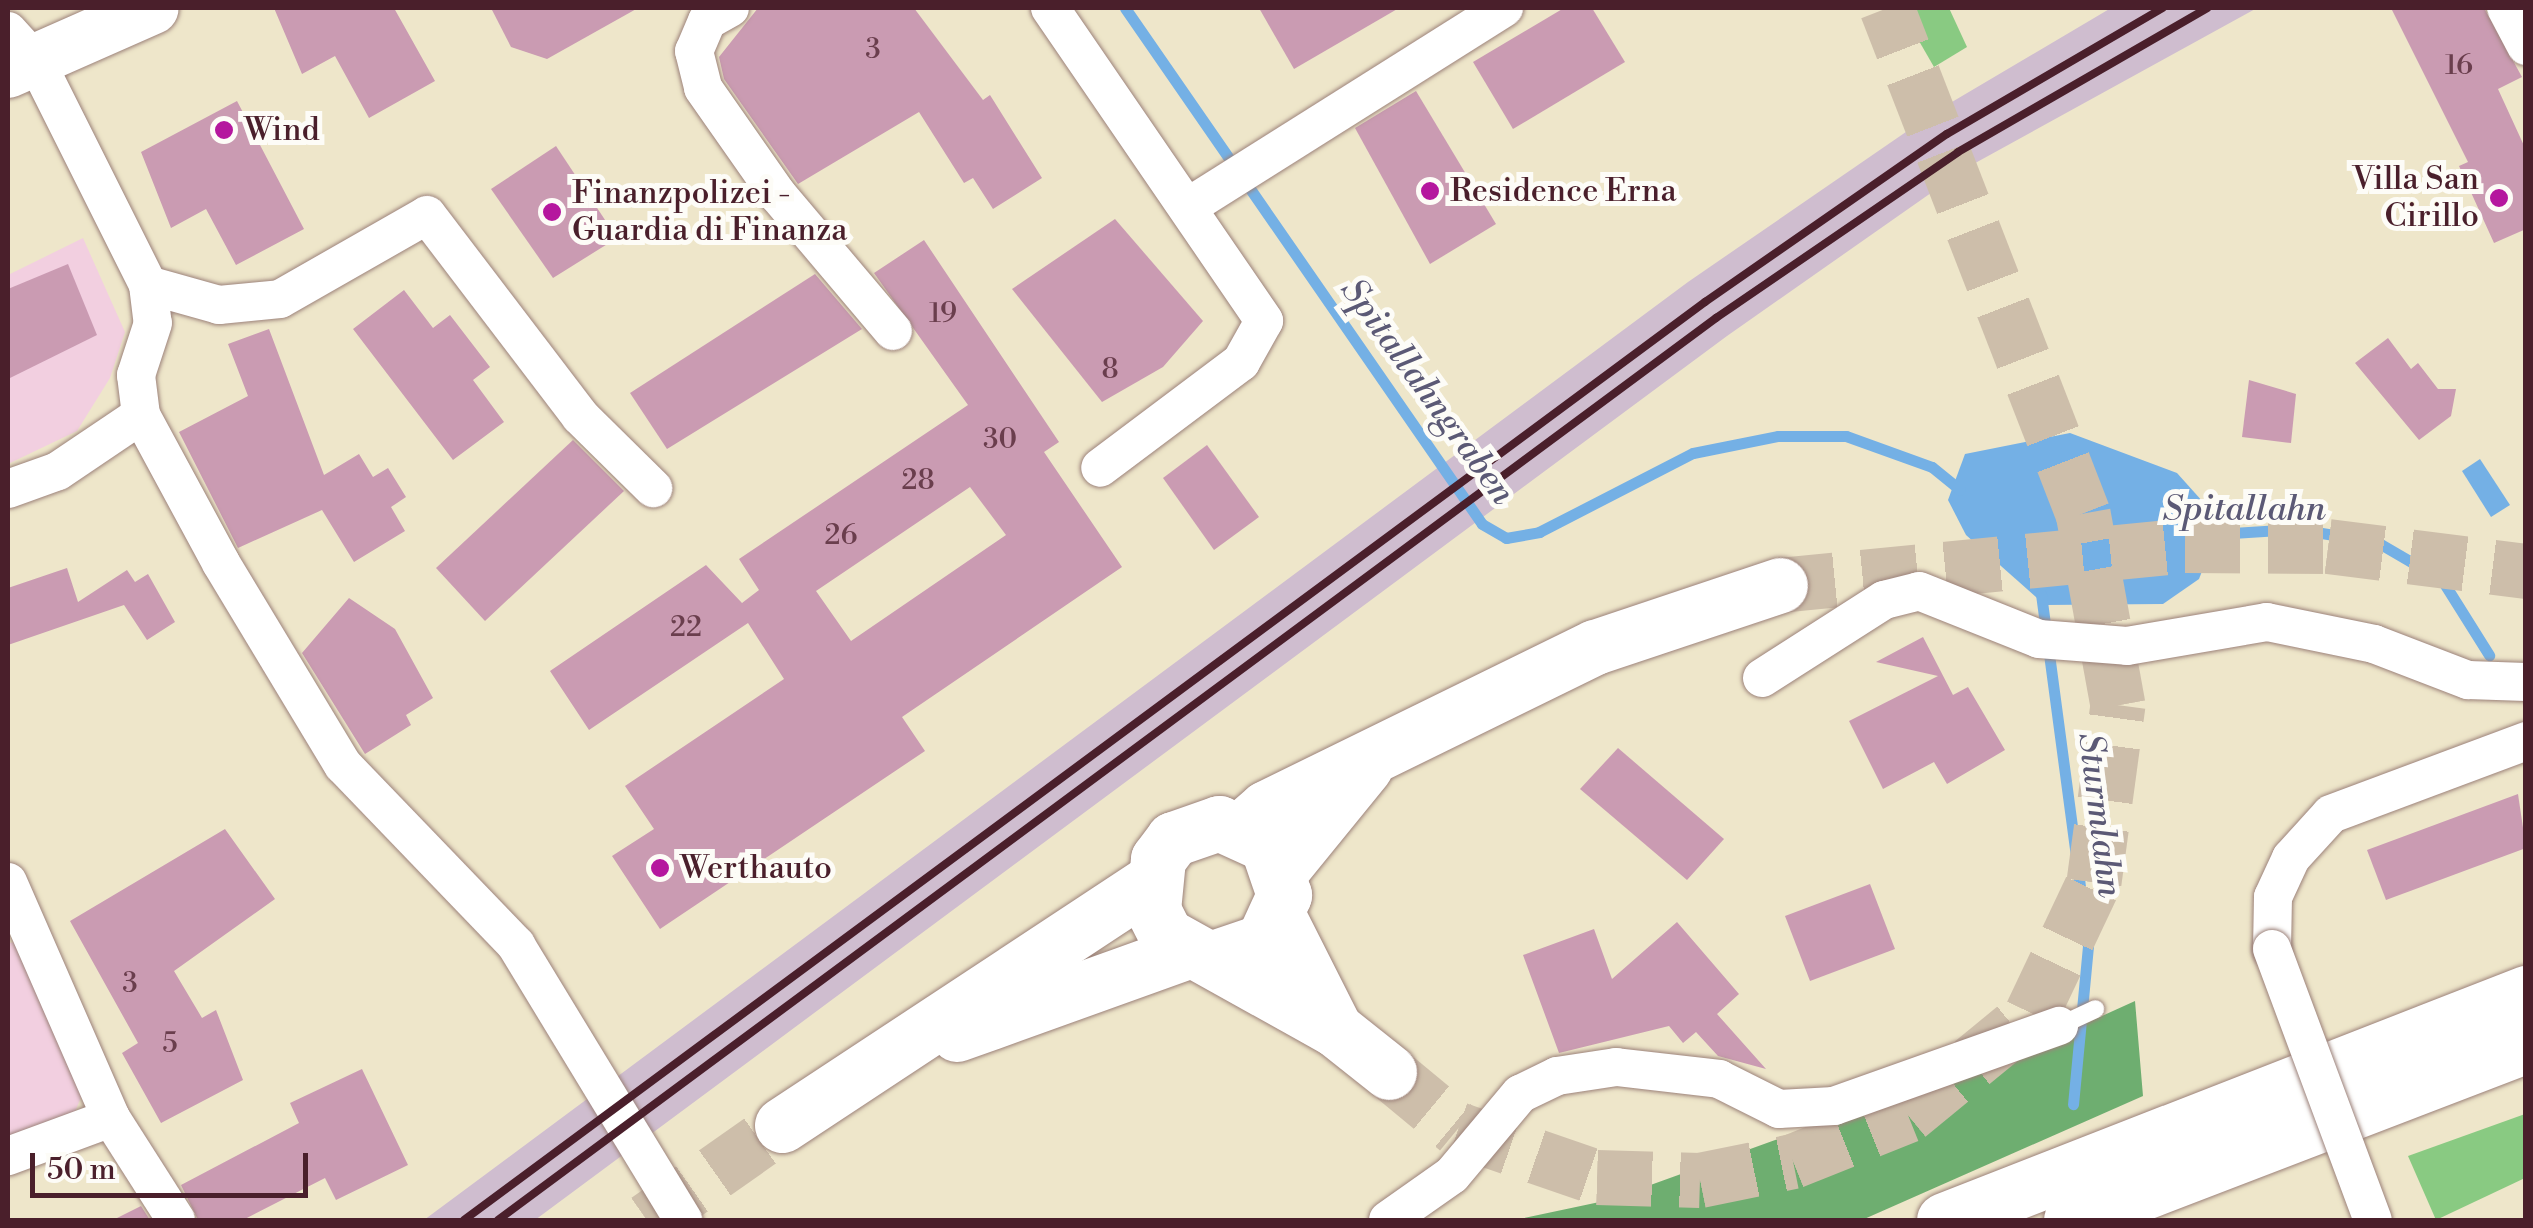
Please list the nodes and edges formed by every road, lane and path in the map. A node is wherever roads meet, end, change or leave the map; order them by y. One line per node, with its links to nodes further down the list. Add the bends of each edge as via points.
1 (153, 8): 7 (main road)
2 (730, 8): 10 (street, via 707,21 694,51 703,88)
3 (1050, 8): 8 (street)
4 (1504, 8): 8 (street)
5 (2506, 8): 6 (street)
6 (2526, 46)
7 (17, 55): 9 (street)
8 (1190, 204): 12 (street, via 1250,289 1264,321 1258,345)
9 (148, 285): 11 (street, via 153,324 136,375); 13 (street, via 219,305 280,299 427,215 580,416)
10 (893, 331)
11 (141, 416): 14 (street, via 58,471); 36 (street, via 343,765 516,945)
12 (1100, 468)
13 (653, 488)
14 (8, 489)
15 (1780, 585): 19 (main road, via 1595,647)
16 (1762, 678): 17 (street, via 1884,600 1919,591 2050,640 2127,646 2267,622 2374,644 2468,680)
17 (2526, 682)
18 (2526, 741): 40 (street, bridge, via 2330,814 2279,884 2272,950)
19 (1366, 767): 20 (main road, via 1266,808); 23 (main road)
20 (1243, 828): 22 (main road, via 1219,823 1184,833 1158,859); 23 (main road)
21 (8, 882): 32 (street)
22 (1151, 882): 24 (main road, via 1159,922); 30 (main road)
23 (1280, 894): 24 (main road, via 1253,947); 28 (main road)
24 (1200, 955): 28 (main road); 30 (main road)
25 (2526, 993): 38 (main road)
26 (2095, 1009): 27 (lane)
27 (2063, 1024): 37 (street, via 1834,1106 1779,1109 1719,1079 1616,1067 1557,1076 1520,1094 1452,1175)
28 (1335, 1029): 31 (main road)
29 (2526, 1045): 39 (main road)
30 (880, 1064): 33 (main road)
31 (1389, 1072)
32 (111, 1118): 34 (street); 35 (street)
33 (782, 1125)
34 (8, 1156)
35 (176, 1220)
36 (683, 1220)
37 (1388, 1220)
38 (1944, 1220)
39 (2072, 1220)
40 (2373, 1220)

